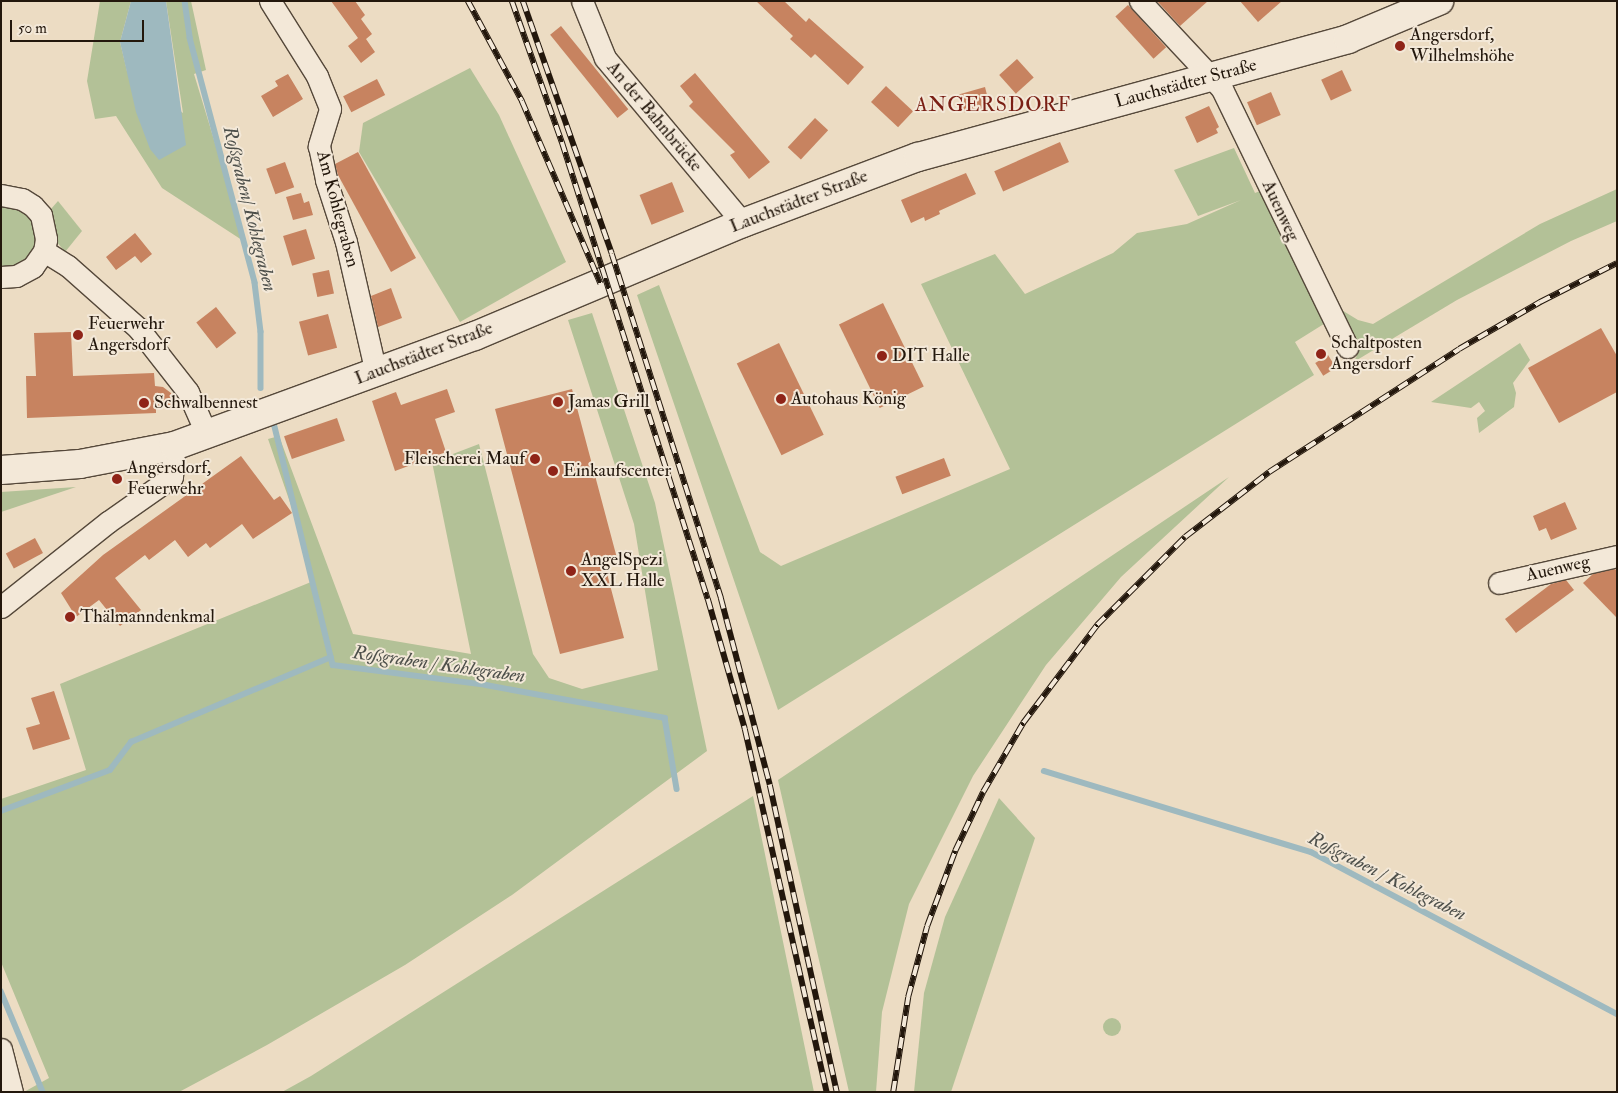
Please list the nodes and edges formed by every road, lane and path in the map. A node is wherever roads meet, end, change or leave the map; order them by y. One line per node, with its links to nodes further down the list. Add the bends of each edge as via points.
1 (270, 1): 11 (street, Am Kohlegraben, via 317,76 330,109 319,146 346,242)
2 (582, 1): 7 (street, An der Bahnbrücke, via 605,58)
3 (1140, 1): 5 (street, Auenweg)
4 (1439, 1): 5 (main road, Lauchstädter Straße, via 1348,39)
5 (1210, 78): 7 (main road, Lauchstädter Straße, via 962,143); 10 (street, Auenweg, via 1222,89)
6 (1, 195): 8 (street, via 22,198 40,215 46,238)
7 (744, 223): 11 (main road, Lauchstädter Straße, via 575,295)
8 (44, 250): 9 (street, via 25,272); 12 (street, via 68,266 138,328 188,392)
9 (1, 277)
10 (1347, 347)
11 (376, 373): 12 (main road, Lauchstädter Straße)
12 (207, 435): 13 (main road, Lauchstädter Straße)
13 (174, 446): 14 (main road, Lauchstädter Straße, via 89,463); 17 (street, via 172,477 108,522)
14 (1, 470)
15 (1617, 556): 16 (street, Auenweg)
16 (1499, 583)
17 (1, 607)
18 (1, 1049): 19 (street)
19 (12, 1092)

